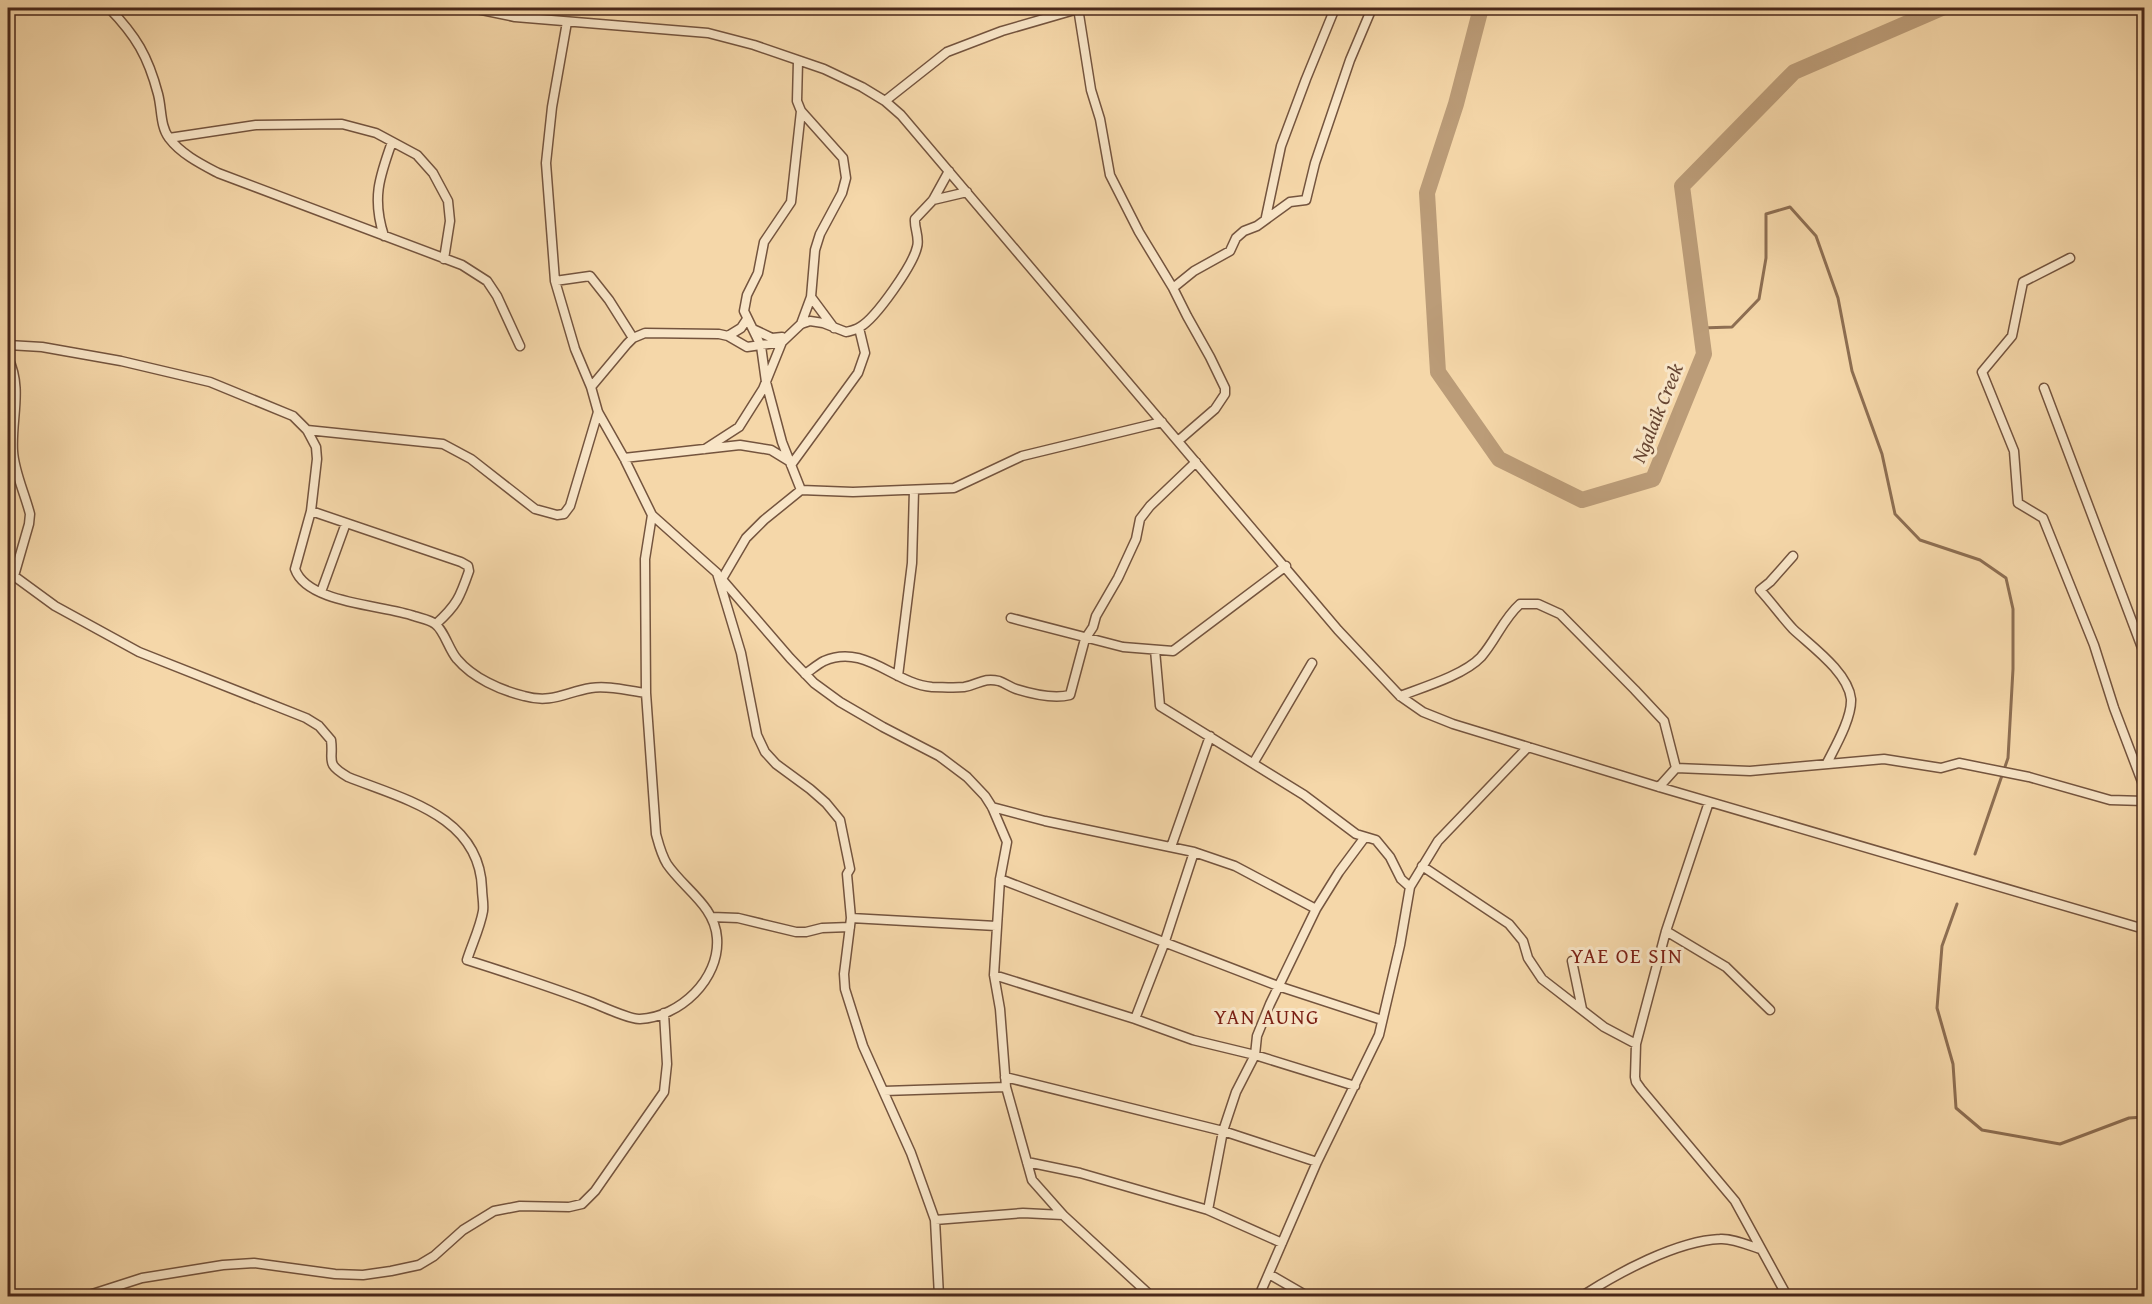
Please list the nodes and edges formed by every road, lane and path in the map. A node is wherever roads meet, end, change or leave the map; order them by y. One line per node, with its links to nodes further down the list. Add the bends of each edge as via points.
1 (109, 8): 10 (street, via 145,53)
2 (472, 8): 6 (street)
3 (1078, 8): 8 (street, via 947,52); 20 (street, via 1110,175)
4 (1335, 8): 15 (street, via 1281,146)
5 (1372, 8): 15 (street, via 1350,60 1306,200 1290,202)
6 (567, 22): 7 (street, via 708,33); 19 (street, via 546,163)
7 (798, 60): 8 (street); 9 (street, via 797,100)
8 (885, 101): 12 (street)
9 (801, 111): 21 (street, via 843,158 846,178 815,250); 22 (street, via 790,202 764,242 758,273 747,295)
10 (169, 138): 11 (street, via 256,125 342,124 376,133); 16 (street, via 188,156 218,173)
11 (392, 142): 16 (street, via 381,172 377,199); 18 (street, via 417,155 433,173 448,201 450,221)
12 (949, 171): 13 (street); 14 (street)
13 (967, 192): 14 (street); 38 (street)
14 (933, 200): 26 (street, via 915,219 918,242 911,263 873,316)
15 (1266, 219): 20 (street, via 1236,238 1230,251)
16 (384, 236): 18 (street)
17 (2070, 258): 71 (street, via 2022,282 2012,336 1982,372 2014,451 2018,503 2043,518)
18 (444, 259): 31 (street, via 487,281)
19 (555, 281): 28 (street, via 590,276); 35 (street)
20 (1173, 288): 40 (street, via 1226,388 1215,409)
21 (811, 297): 23 (street); 25 (street)
22 (747, 319): 24 (street); 27 (street)
23 (801, 324): 25 (street, via 810,321); 29 (street)
24 (753, 328): 29 (street, via 772,338); 32 (street)
25 (835, 328): 26 (street, via 846,332)
26 (859, 328): 44 (street, via 865,353 858,373)
27 (729, 336): 28 (street, via 645,333); 32 (street, via 747,347)
28 (633, 338): 35 (street)
29 (785, 338): 32 (street); 34 (street)
30 (8, 345): 39 (street, via 121,361 210,382 293,416)
31 (520, 346)
32 (761, 346): 34 (street)
33 (8, 358): 52 (street, via 16,391 13,453 30,514)
34 (766, 382): 41 (street, via 739,427); 44 (street)
35 (591, 387): 37 (street)
36 (2044, 388): 59 (street)
37 (598, 412): 39 (street, via 570,506 564,514 557,515 535,509 471,459 443,444); 42 (street)
38 (1162, 422): 40 (street); 46 (street, via 1022,456 954,488)
39 (307, 430): 47 (street, via 317,459)
40 (1178, 441): 43 (street)
41 (705, 449): 42 (street); 44 (street, via 758,447 771,450)
42 (624, 458): 48 (street)
43 (1196, 462): 51 (street); 57 (street, via 1140,519 1136,539)
44 (790, 463): 45 (street)
45 (801, 490): 46 (street); 53 (street, via 746,538)
46 (914, 490): 62 (street, via 912,563)
47 (311, 511): 49 (street); 54 (street, via 295,569 297,577)
48 (652, 515): 53 (street); 63 (street, via 645,559)
49 (346, 523): 54 (street); 56 (street, via 468,566 458,600)
50 (1793, 556): 68 (street, via 1760,590 1823,656 1849,692 1849,711)
51 (1286, 566): 58 (street, via 1179,649); 64 (street, via 1338,630)
52 (11, 573): 93 (street, via 56,606 139,652 306,718 331,740 330,761 337,770 443,818 462,835 478,859 483,910 467,960 638,1020)
53 (720, 576): 61 (street); 83 (street, via 741,653 757,735 765,752 826,803 840,820 850,869)
54 (321, 592): 56 (street, via 360,606 399,611)
55 (1011, 618): 57 (street)
56 (436, 624): 63 (street, via 456,658 469,670 525,696 557,698 594,687)
57 (1085, 639): 58 (street); 62 (street, via 1070,695 1062,697 1030,693 991,680 966,687 934,687)
58 (1155, 650): 65 (street, via 1160,706)
59 (2145, 653)
60 (1312, 663): 67 (street)
61 (805, 674): 62 (street, via 825,661 855,657); 74 (street, via 840,702 939,756 966,777)
62 (898, 676)
63 (646, 693): 82 (street, via 656,834 661,852 668,866)
64 (1400, 696): 66 (street, via 1423,712 1453,724); 69 (street, via 1450,677 1480,658 1509,614 1520,604 1539,604 1560,615 1664,721)
65 (1210, 736): 67 (street); 76 (street)
66 (1528, 747): 70 (street); 78 (street, via 1438,842)
67 (1254, 762): 75 (street)
68 (1827, 764): 69 (street, via 1750,771); 72 (street, via 1884,759 1941,768 1959,763 2030,777 2110,800)
69 (1676, 768): 70 (street)
70 (1659, 787): 73 (street)
71 (2145, 787)
72 (2145, 801)
73 (1709, 802): 85 (street); 86 (street)
74 (992, 807): 76 (street); 79 (street, via 1007,842)
75 (1365, 837): 80 (street, via 1376,840); 81 (street)
76 (1171, 847): 77 (street)
77 (1194, 852): 81 (street, via 1235,866); 87 (street)
78 (1422, 866): 80 (street); 91 (street, via 1509,924 1523,941 1528,958 1542,979)
79 (1000, 879): 84 (street); 87 (street)
80 (1410, 887): 95 (street)
81 (1316, 909): 90 (street)
82 (712, 916): 83 (street, via 796,932); 93 (street, via 717,938 715,960 707,979 695,994)
83 (850, 923): 84 (street); 101 (street, via 845,989 863,1046)
84 (996, 926): 89 (street)
85 (2145, 929)
86 (1666, 931): 92 (street, via 1726,967); 96 (street)
87 (1164, 944): 90 (street); 94 (street)
88 (1572, 961): 91 (street)
89 (994, 975): 94 (street); 98 (street)
90 (1278, 986): 95 (street); 97 (street, via 1257,1036)
91 (1582, 1010): 96 (street)
92 (1770, 1010)
93 (664, 1013): 111 (street, via 664,1092 582,1204 506,1207 494,1211 419,1265 392,1271 363,1275 254,1263 223,1265 142,1278)
94 (1135, 1019): 97 (street, via 1193,1040)
95 (1382, 1020): 99 (street)
96 (1636, 1044): 109 (street, via 1636,1082 1718,1179)
97 (1255, 1055): 99 (street); 102 (street, via 1236,1092)
98 (1005, 1077): 100 (street); 102 (street)
99 (1355, 1086): 104 (street)
100 (1006, 1087): 101 (street); 103 (street)
101 (884, 1091): 107 (street)
102 (1223, 1131): 104 (street); 105 (street)
103 (1027, 1162): 105 (street); 106 (street, via 1032,1180)
104 (1317, 1162): 108 (street)
105 (1208, 1210): 108 (street)
106 (1063, 1215): 107 (street, via 1023,1213); 113 (street)
107 (935, 1220): 112 (street)
108 (1282, 1243): 110 (street)
109 (1760, 1249): 116 (street, via 1721,1238 1690,1245 1627,1270); 117 (street)
110 (1269, 1274): 114 (street); 115 (street)
111 (86, 1296)
112 (939, 1296)
113 (1151, 1296)
114 (1259, 1296)
115 (1307, 1296)
116 (1582, 1296)
117 (1786, 1296)

